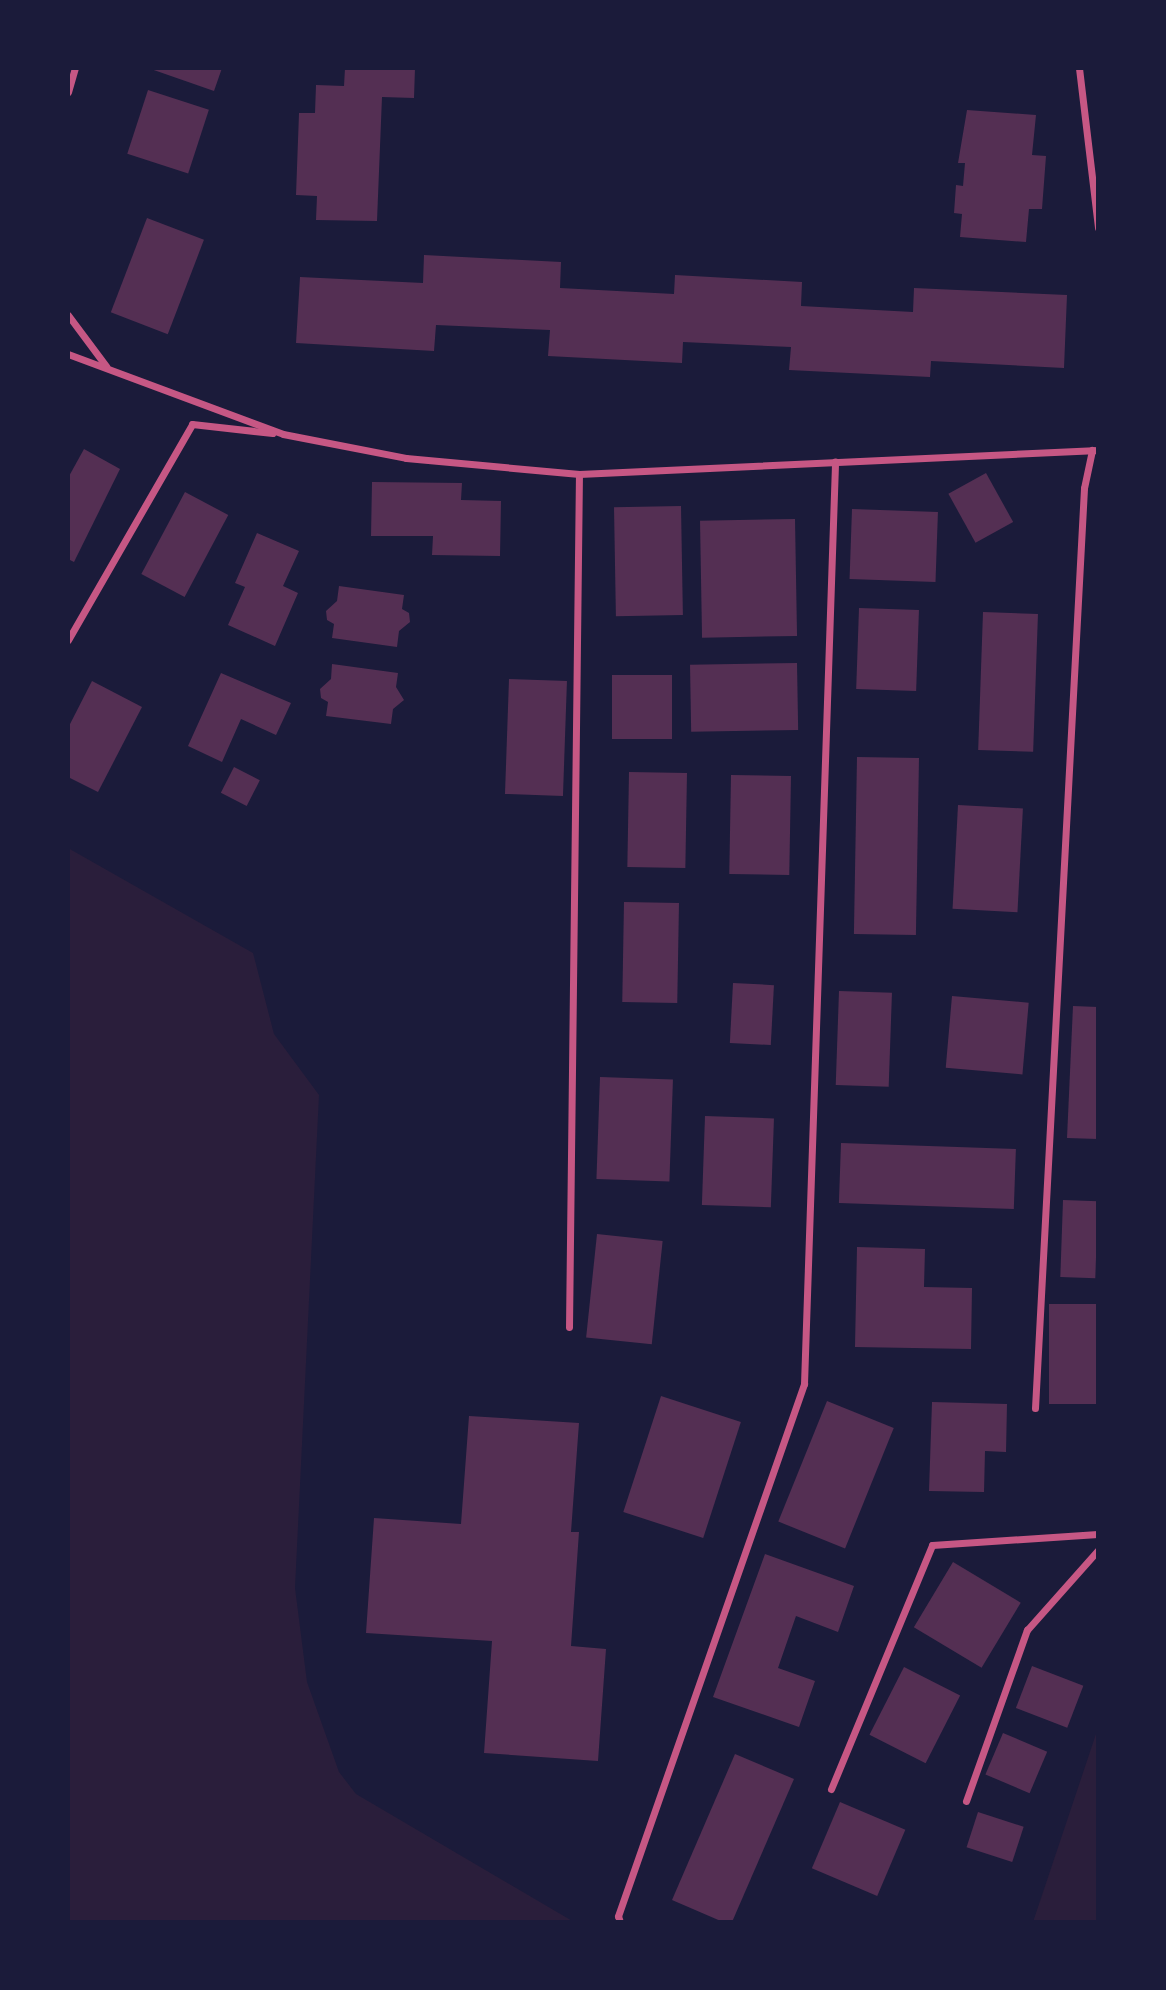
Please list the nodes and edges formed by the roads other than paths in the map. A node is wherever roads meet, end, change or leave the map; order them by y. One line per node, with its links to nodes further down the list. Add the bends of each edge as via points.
1 (75, 68): 3 (street)
2 (1079, 68): 4 (street)
3 (68, 92)
4 (1098, 228)
5 (68, 315): 7 (street)
6 (68, 355): 7 (street)
7 (106, 367): 8 (street)
8 (283, 434): 11 (street, via 406,458); 12 (street, via 192,424)
9 (1096, 449): 10 (street); 14 (street, via 1084,488)
10 (835, 462): 11 (street); 19 (street, via 804,1384 622,1903)
11 (579, 474): 13 (street)
12 (68, 640)
13 (569, 1327)
14 (1035, 1408)
15 (1098, 1534): 17 (street, via 932,1545)
16 (1098, 1550): 18 (street, via 1027,1630)
17 (831, 1789)
18 (966, 1801)
19 (620, 1922)

